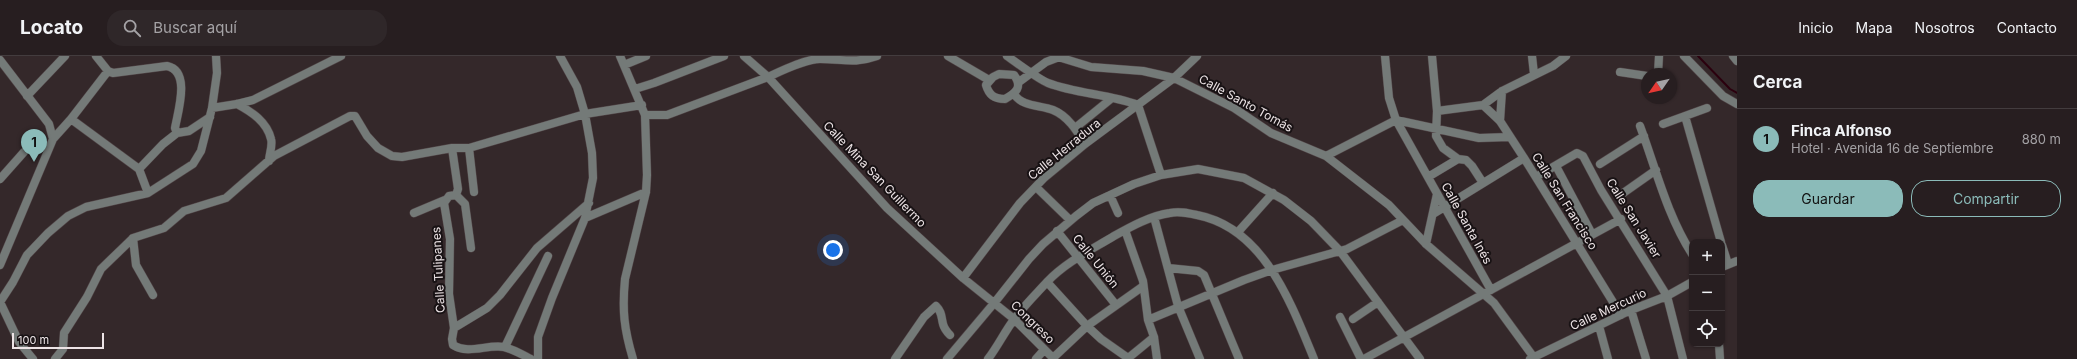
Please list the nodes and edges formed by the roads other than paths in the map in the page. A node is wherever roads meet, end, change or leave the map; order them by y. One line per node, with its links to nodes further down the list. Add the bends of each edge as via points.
1 (65, 56): 39 (street)
2 (96, 56): 27 (street)
3 (216, 56): 46 (street, via 217,73)
4 (340, 56): 41 (street, via 252,100)
5 (560, 56): 49 (street, via 577,87)
6 (620, 56): 25 (street)
7 (646, 56): 25 (street)
8 (724, 56): 36 (street, via 654,84)
9 (744, 56): 32 (street, Calle Mina San Guillermo)
10 (877, 56): 22 (street, via 863,61)
11 (948, 56): 34 (street)
12 (1007, 56): 28 (street)
13 (1197, 56): 33 (street, Calle Herradura)
14 (1385, 56): 54 (street, via 1389,98)
15 (1432, 56): 48 (street)
16 (1532, 56): 30 (street)
17 (1566, 56): 30 (street, via 1553,66)
18 (1659, 56): 26 (street)
19 (1684, 56): 42 (street, via 1723,96)
20 (1733, 56): 24 (street)
21 (1057, 57): 28 (street); 33 (street, Calle Santo Tomás, via 1091,67 1143,71)
22 (832, 58): 32 (street, via 818,59 781,70)
23 (0, 60): 39 (street)
24 (1737, 61)
25 (624, 65): 36 (street)
26 (1658, 68)
27 (108, 71): 53 (street); 60 (street, via 129,72 167,66 179,72 181,82 179,116 175,128)
28 (1032, 72): 35 (street); 40 (street, via 1046,82 1064,89)
29 (1620, 72): 31 (street)
30 (1534, 74): 37 (street)
31 (1641, 75)
32 (768, 77): 50 (street, via 668,115); 119 (street, Calle Mina San Guillermo, via 887,208)
33 (1174, 78): 43 (street, Calle Herradura); 68 (street, Calle Santo Tomás, via 1234,108 1271,133)
34 (989, 80): 35 (street, via 999,74 1008,74 1014,75); 38 (street, via 986,84 992,96 1005,99)
35 (1019, 82): 38 (street)
36 (634, 89): 45 (street)
37 (1502, 91): 44 (street); 55 (street)
38 (1014, 94): 59 (street, via 1031,105 1053,110)
39 (27, 96): 63 (street, via 49,124)
40 (1112, 98): 43 (street); 59 (street)
41 (237, 104): 46 (street); 71 (street, via 255,114 265,127 272,140)
42 (1737, 104)
43 (1138, 105): 64 (street, Calle Herradura); 76 (street)
44 (1483, 105): 48 (street); 55 (street, Calle San Francisco)
45 (642, 106): 49 (street); 50 (street)
46 (212, 108): 52 (street)
47 (1707, 108): 51 (street)
48 (1437, 111): 58 (street)
49 (585, 114): 66 (street); 91 (street, via 592,152 593,178)
50 (645, 115): 84 (street)
51 (1685, 116): 56 (street); 106 (street)
52 (210, 117): 60 (street, via 189,131); 82 (street, via 201,151 193,164)
53 (71, 119): 63 (street); 74 (street)
54 (1396, 120): 58 (street); 68 (street); 77 (street)
55 (1500, 120): 62 (street, Calle San Francisco)
56 (1663, 124)
57 (1640, 126): 61 (street)
58 (1437, 127): 62 (street, via 1479,138); 70 (street, via 1436,136 1443,148)
59 (1075, 128): 64 (street)
60 (177, 133): 74 (street)
61 (1644, 136): 72 (street); 75 (street)
62 (1509, 137): 69 (street, Calle San Francisco)
63 (53, 139): 115 (street)
64 (1085, 144): 81 (street, Calle Herradura)
65 (452, 148): 66 (street); 71 (street, via 402,157 392,156 378,148 355,116 350,116); 87 (street, via 458,189)
66 (469, 148): 83 (street)
67 (24, 152): 79 (street)
68 (1326, 156): 100 (street, Calle Santo Tomás, via 1378,196)
69 (1524, 158): 78 (street, Calle San Francisco); 80 (street)
70 (1458, 159): 77 (street, Calle Santa Inés); 80 (street, via 1466,160)
71 (268, 161): 105 (street, via 226,198 184,211 164,228)
72 (1600, 164)
73 (1556, 166): 78 (street); 98 (street, Calle San Javier, via 1580,153); 104 (street)
74 (139, 169): 82 (street)
75 (1656, 170): 89 (street); 110 (street, via 1670,214)
76 (1161, 175): 85 (street, via 1198,169 1244,178); 88 (street)
77 (1428, 177): 86 (street, Calle Santa Inés)
78 (1536, 177): 107 (street, Calle San Francisco)
79 (0, 179)
80 (1483, 183): 92 (street)
81 (1036, 186): 99 (street); 119 (street, Calle Herradura)
82 (148, 192): 127 (street, via 86,207 68,216 27,255)
83 (474, 192)
84 (646, 192): 97 (street); 151 (street, via 625,279 623,320)
85 (1273, 193): 103 (street); 111 (street, via 1311,221)
86 (1437, 194): 92 (street, Calle Santa Inés); 95 (street)
87 (456, 195): 90 (street); 109 (street, via 465,204)
88 (1110, 195): 94 (street); 99 (street)
89 (1619, 196)
90 (445, 200): 93 (street); 140 (street, Calle Tulipanes, via 450,239 449,294)
91 (589, 203): 97 (street); 140 (street, via 536,248 496,300)
92 (1444, 207): 95 (street); 123 (street, Calle Santa Inés)
93 (414, 213)
94 (1118, 213)
95 (1433, 214): 108 (street)
96 (1154, 216): 101 (street); 103 (street, via 1185,212 1206,216); 117 (street)
97 (585, 218): 150 (street, via 538,337)
98 (1621, 219): 104 (street); 126 (street, Calle San Javier)
99 (1070, 220): 102 (street)
100 (1402, 220): 108 (street, Calle Santo Tomás); 111 (street)
101 (1125, 230): 113 (street); 122 (street, via 1138,264)
102 (1057, 231): 113 (street, Calle Unión); 128 (street, via 1029,259)
103 (1238, 232): 118 (street)
104 (1592, 234): 107 (street)
105 (133, 238): 125 (street, via 136,264); 148 (street, via 101,269 64,333 63,349)
106 (1721, 239)
107 (1576, 242): 123 (street); 133 (street, Calle San Francisco)
108 (1426, 244): 123 (street, Calle Santo Tomás)
109 (471, 248)
110 (1689, 250)
111 (1340, 251): 118 (street); 129 (street)
112 (548, 256): 144 (street)
113 (1078, 258): 120 (street); 130 (street, Calle Unión)
114 (1737, 261): 116 (street)
115 (1, 262)
116 (1725, 266)
117 (1168, 268): 124 (street, via 1201,272); 131 (street)
118 (1272, 270): 124 (street); 161 (street, via 1299,322)
119 (963, 278): 128 (street, Calle Mina San Guillermo)
120 (1047, 282): 135 (street); 138 (street)
121 (1689, 284): 126 (street, Calle Mercurio)
122 (1142, 287): 130 (street); 137 (street)
123 (1487, 292): 143 (street); 165 (street, Calle Santo Tomás)
124 (1212, 294): 131 (street); 160 (street)
125 (153, 295)
126 (1667, 296): 132 (street, Calle Mercurio); 168 (street, Calle San Javier)
127 (0, 302): 147 (street, via 20,342)
128 (995, 302): 135 (street, Congreso); 153 (street, via 957,354)
129 (1378, 302): 136 (street); 143 (street)
130 (1116, 305): 138 (street)
131 (1178, 306): 137 (street); 159 (street)
132 (1631, 310): 133 (street, Calle Mercurio); 167 (street)
133 (1621, 315): 139 (street, Calle Mercurio)
134 (1340, 317): 162 (street)
135 (1014, 319): 146 (street, Congreso); 154 (street, via 999,346)
136 (1353, 319)
137 (1148, 320): 142 (street)
138 (1087, 326): 156 (street); 157 (street)
139 (1599, 326): 165 (street, Calle Mercurio); 166 (street)
140 (454, 328): 144 (street, Calle Tulipanes, via 452,339 453,345 457,348 478,350)
141 (950, 335): 152 (street, via 936,306 924,317)
142 (1154, 337): 157 (street); 158 (street)
143 (1405, 338): 163 (street); 164 (street)
144 (504, 347): 149 (street)
145 (1718, 347): 169 (street)
146 (1044, 350): 155 (street); 156 (street, Congreso)
147 (33, 359)
148 (55, 359)
149 (531, 359)
150 (538, 359)
151 (633, 359)
152 (895, 359)
153 (947, 359)
154 (988, 359)
155 (1036, 359)
156 (1053, 359)
157 (1127, 359)
158 (1157, 359)
159 (1200, 359)
160 (1240, 359)
161 (1314, 359)
162 (1361, 359)
163 (1364, 359)
164 (1420, 359)
165 (1533, 359)
166 (1606, 359)
167 (1646, 359)
168 (1683, 359)
169 (1720, 359)

